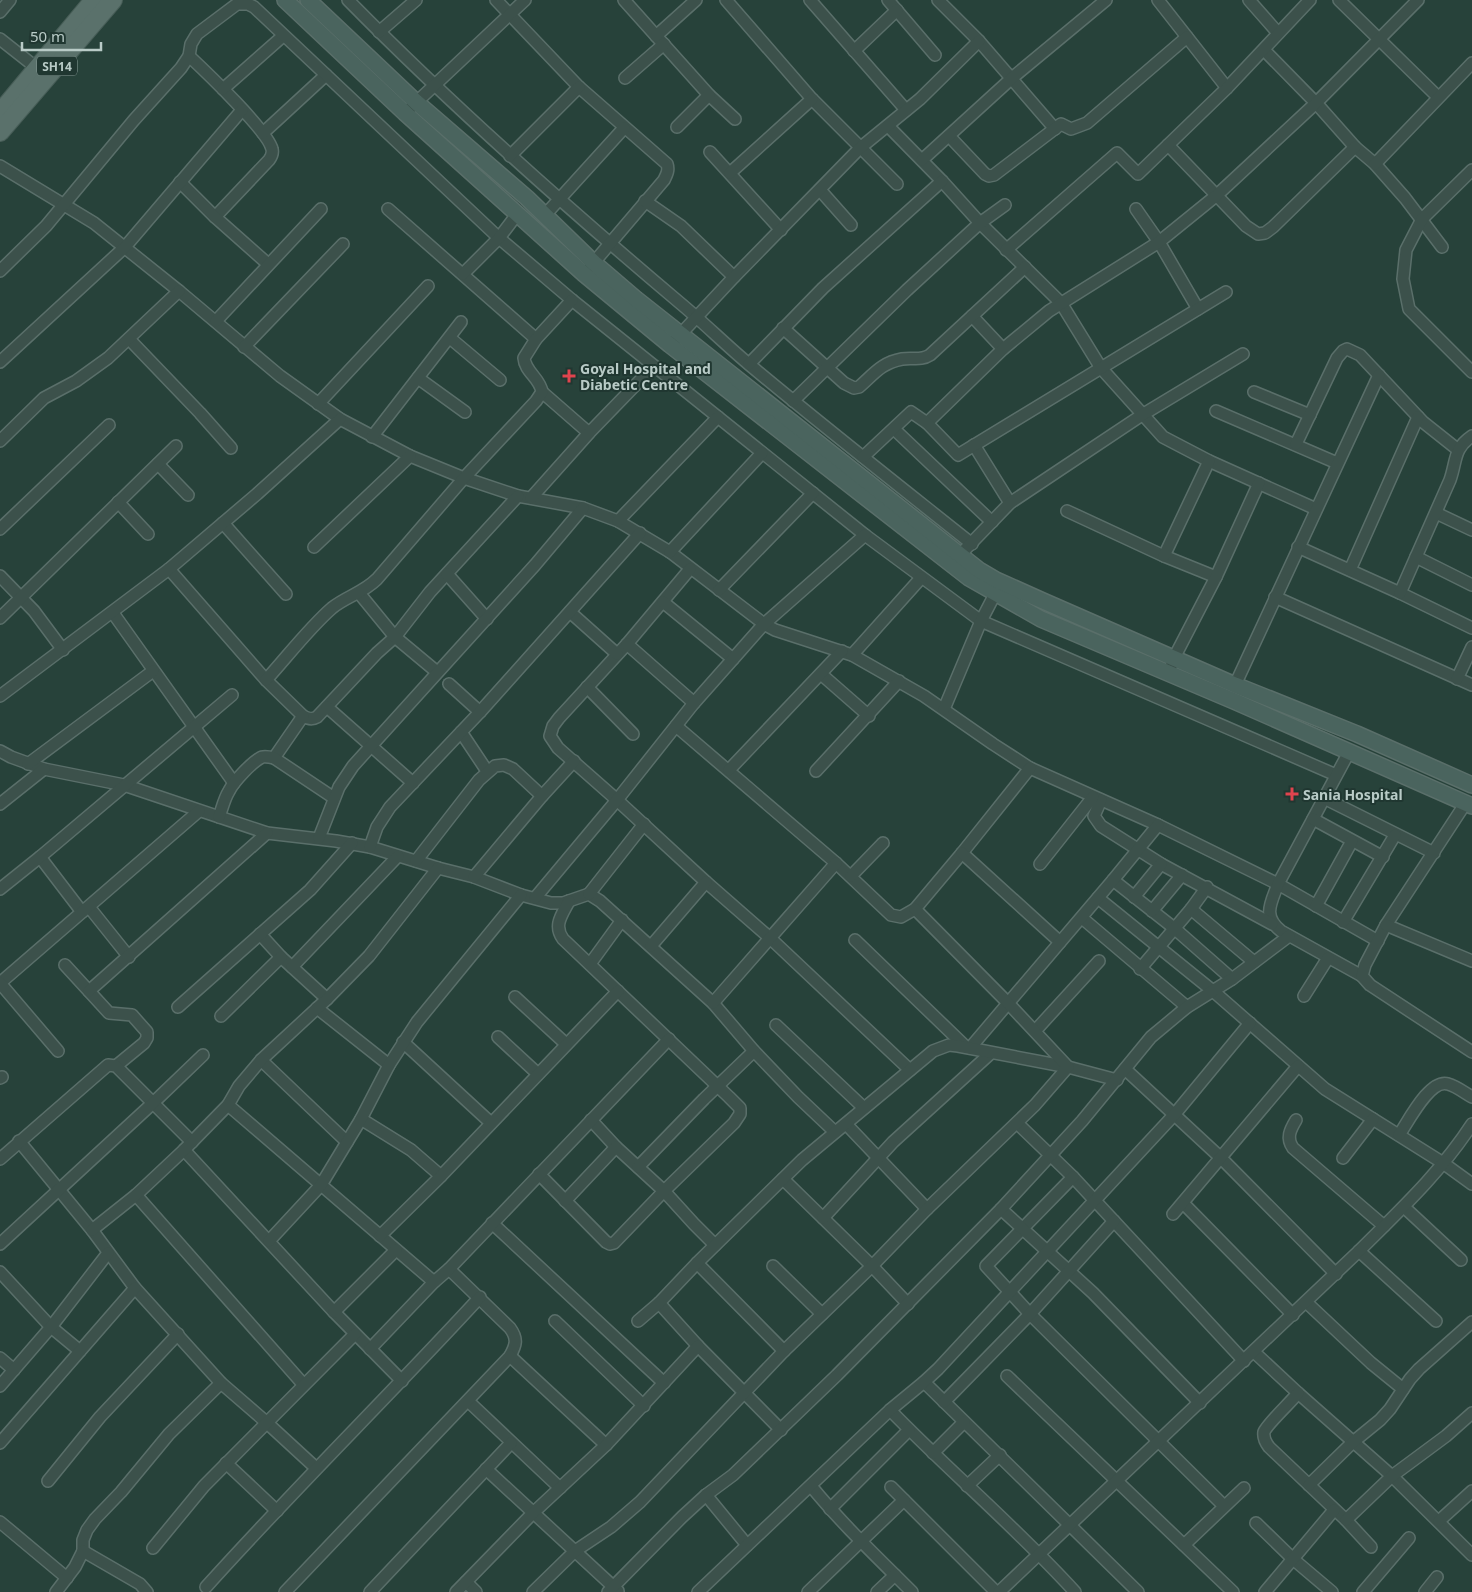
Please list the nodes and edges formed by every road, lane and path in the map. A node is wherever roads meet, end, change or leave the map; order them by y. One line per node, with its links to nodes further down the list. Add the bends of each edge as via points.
1 (10, 0): 23 (street)
2 (94, 0): 38 (main road, SH14)
3 (113, 0): 60 (main road, SH14)
4 (285, 0): 54 (main road)
5 (308, 0): 49 (main road)
6 (348, 0): 25 (street)
7 (416, 0): 25 (street)
8 (496, 0): 24 (street)
9 (525, 0): 24 (street)
10 (696, 0): 30 (street)
11 (726, 0): 48 (street)
12 (810, 0): 34 (street)
13 (888, 0): 22 (street)
14 (938, 0): 32 (street)
15 (1106, 0): 41 (street)
16 (1158, 0): 28 (street)
17 (1249, 0): 26 (street)
18 (1310, 0): 26 (street)
19 (1339, 0): 31 (street)
20 (1418, 0): 31 (street)
21 (627, 1): 30 (street)
22 (897, 10): 34 (street); 35 (street)
23 (0, 12)
24 (510, 14): 42 (street); 43 (street)
25 (379, 32): 42 (street)
26 (1278, 33): 33 (street)
27 (283, 36): 36 (street, via 254,7 237,4 198,34 191,44); 39 (street); 45 (street)
28 (1187, 37): 44 (street); 59 (street, via 1087,123 1071,129 1061,124)
29 (0, 39): 38 (street)
30 (660, 40): 40 (street); 46 (street)
31 (1378, 40): 47 (street); 50 (street)
32 (979, 41): 41 (street); 52 (street)
33 (1264, 50): 44 (street); 50 (street)
34 (854, 51): 52 (street)
35 (935, 55)
36 (189, 56): 45 (street); 80 (street)
37 (1472, 63): 47 (street)
38 (38, 69): 53 (main road, SH14)
39 (326, 75): 61 (street); 92 (street)
40 (625, 78)
41 (1012, 78): 59 (street); 62 (street)
42 (434, 85): 49 (street); 67 (street)
43 (579, 87): 58 (street); 67 (street)
44 (1227, 88): 63 (street)
45 (223, 89): 51 (street)
46 (710, 95): 55 (street); 56 (street)
47 (1438, 97): 69 (street)
48 (812, 99): 65 (street); 72 (street)
49 (416, 102): 54 (street); 86 (main road)
50 (1316, 103): 64 (street); 77 (street)
51 (242, 110): 61 (street); 74 (street)
52 (906, 110): 57 (street)
53 (0, 113)
54 (405, 113): 85 (main road)
55 (735, 118)
56 (676, 126)
57 (888, 126): 65 (street); 68 (street)
58 (624, 128): 78 (street); 79 (street, via 662,159 668,169 664,180)
59 (1054, 129): 62 (street, via 999,172 989,176)
60 (0, 132)
61 (263, 133): 87 (street, via 272,155)
62 (949, 136): 68 (street)
63 (1168, 145): 77 (street); 98 (street, via 1138,174 1117,153)
64 (1356, 147): 69 (street); 77 (street, via 1265,233 1252,231)
65 (860, 148): 75 (street); 76 (street)
66 (710, 152): 72 (street)
67 (510, 156): 78 (street)
68 (922, 160): 73 (street)
69 (1375, 164): 88 (street)
70 (0, 166): 80 (street)
71 (1472, 170): 88 (street)
72 (730, 173): 91 (street)
73 (942, 181): 89 (street); 115 (street)
74 (180, 182): 87 (street); 96 (street)
75 (896, 184)
76 (820, 190): 90 (street); 91 (street)
77 (1217, 195): 93 (street)
78 (559, 198): 86 (street); 94 (street)
79 (645, 201): 94 (street); 104 (street, via 681,226)
80 (65, 204): 96 (street); 102 (street)
81 (1005, 205): 89 (street)
82 (321, 209): 99 (street)
83 (388, 209): 103 (street)
84 (1136, 209): 93 (street)
85 (518, 213): 92 (street); 101 (main road)
86 (544, 214): 101 (main road)
87 (215, 217): 99 (street)
88 (1422, 219): 97 (street); 128 (street, via 1406,250 1403,279 1409,309)
89 (980, 224): 98 (street); 126 (street)
90 (850, 225)
91 (780, 230): 104 (street)
92 (499, 238): 103 (street); 108 (street)
93 (1159, 242): 109 (street); 110 (street)
94 (610, 243): 101 (street); 112 (street)
95 (343, 244): 120 (street)
96 (125, 247): 106 (street); 123 (street)
97 (1442, 247)
98 (1006, 250): 100 (street)
99 (268, 264): 113 (street)
100 (1025, 267): 109 (street); 111 (street)
101 (589, 269): 119 (main road)
102 (0, 271)
103 (463, 274): 118 (street)
104 (734, 277): 112 (street)
105 (428, 286): 135 (street)
106 (179, 291): 113 (street); 117 (street)
107 (1226, 292): 110 (street)
108 (572, 300): 118 (street); 125 (street)
109 (1061, 303): 121 (street); 127 (street)
110 (1198, 309): 127 (street)
111 (972, 316): 121 (street); 126 (street, via 930,356 882,366 859,387 849,386)
112 (697, 318): 119 (street); 124 (street)
113 (216, 321): 120 (street)
114 (461, 322): 116 (street)
115 (783, 328): 124 (street); 126 (street)
116 (450, 338): 130 (street); 131 (street)
117 (129, 339): 149 (street, via 89,372 44,398); 153 (street)
118 (536, 339): 132 (street, via 524,358)
119 (675, 340): 183 (main road); 187 (main road)
120 (244, 347): 135 (street)
121 (1002, 350): 143 (street)
122 (1243, 354): 138 (street)
123 (0, 362)
124 (749, 364): 134 (street)
125 (654, 366): 140 (street); 146 (street)
126 (827, 368): 134 (street)
127 (1101, 368): 138 (street); 152 (street)
128 (1472, 372)
129 (1379, 375): 139 (street, via 1360,355 1348,349 1343,351); 141 (street); 159 (street)
130 (418, 378): 137 (street); 148 (street)
131 (500, 380)
132 (542, 392): 146 (street); 161 (street)
133 (1254, 392): 139 (street)
134 (793, 401): 157 (street)
135 (318, 404): 142 (street)
136 (1216, 411): 150 (street)
137 (465, 412)
138 (1142, 415): 158 (street, via 1163,437); 168 (street)
139 (1310, 415): 150 (street)
140 (718, 417): 155 (street); 173 (street)
141 (1418, 417): 154 (street); 190 (street)
142 (340, 419): 148 (street); 175 (street)
143 (927, 423): 145 (street, via 911,412); 152 (street, via 958,455)
144 (109, 424): 176 (street)
145 (894, 429): 157 (street); 174 (street)
146 (589, 433): 166 (street)
147 (1472, 436): 154 (street)
148 (372, 437): 156 (street)
149 (0, 441)
150 (1296, 444): 159 (street)
151 (176, 446): 160 (street)
152 (974, 446): 168 (street)
153 (231, 448)
154 (1457, 450): 172 (street, via 1454,469)
155 (762, 453): 163 (street); 184 (street)
156 (410, 456): 161 (street); 181 (street)
157 (863, 457): 183 (street)
158 (1208, 461): 162 (street); 185 (street)
159 (1337, 462): 170 (street)
160 (158, 464): 164 (street); 167 (street)
161 (464, 478): 165 (street); 198 (street, via 377,579)
162 (1259, 483): 170 (street); 193 (street)
163 (813, 493): 180 (street); 196 (street)
164 (188, 495)
165 (518, 496): 166 (street); 191 (street)
166 (531, 498): 169 (street)
167 (118, 502): 178 (street); 201 (street)
168 (1010, 503): 174 (street)
169 (583, 508): 173 (street); 207 (street)
170 (1316, 509): 182 (street)
171 (1067, 511): 185 (street)
172 (1436, 513): 177 (street); 186 (street)
173 (618, 522): 179 (street)
174 (992, 522): 183 (street)
175 (223, 523): 189 (street); 199 (street)
176 (0, 529)
177 (1472, 530)
178 (148, 534)
179 (640, 534): 184 (street); 204 (street)
180 (866, 535): 194 (street); 209 (street)
181 (314, 546)
182 (1298, 547): 190 (street); 202 (street)
183 (967, 549): 187 (street); 217 (main road, via 979,570 996,580)
184 (670, 552): 188 (street)
185 (1164, 556): 193 (street)
186 (1416, 557): 195 (street); 197 (street)
187 (950, 565): 200 (main road)
188 (690, 568): 196 (street); 203 (street)
189 (169, 569): 205 (street); 224 (street)
190 (1350, 570): 197 (street)
191 (446, 574): 207 (street); 211 (street)
192 (0, 576): 201 (street)
193 (1216, 577): 217 (street)
194 (921, 578): 208 (street); 215 (street)
195 (1472, 585)
196 (719, 590): 209 (street)
197 (1400, 592): 210 (street)
198 (359, 593): 211 (street); 224 (street, via 341,601 324,616)
199 (286, 594)
200 (995, 594): 208 (street); 221 (main road, via 1041,619)
201 (21, 598): 206 (street); 214 (street)
202 (1274, 598): 223 (street); 227 (street)
203 (664, 602): 212 (street); 218 (street)
204 (570, 612): 216 (street); 235 (street)
205 (113, 613): 214 (street); 219 (street)
206 (0, 618)
207 (486, 620): 220 (street)
208 (981, 621): 234 (street); 253 (street)
209 (764, 624): 215 (street); 218 (street)
210 (1472, 628)
211 (395, 638): 220 (street); 233 (street)
212 (627, 644): 216 (street); 232 (street)
213 (1472, 647): 223 (street)
214 (63, 650): 231 (street)
215 (847, 653): 222 (street); 225 (street)
216 (617, 654): 229 (street)
217 (1174, 658): 221 (street); 227 (main road)
218 (733, 659): 232 (street)
219 (153, 671): 238 (street); 247 (street)
220 (437, 672): 242 (street)
221 (1169, 673): 244 (main road)
222 (821, 674): 237 (street); 250 (street)
223 (1457, 679): 228 (street)
224 (266, 680): 236 (street)
225 (899, 681): 234 (street); 237 (street)
226 (449, 684): 235 (street)
227 (1235, 685): 254 (main road)
228 (1472, 685)
229 (586, 687): 241 (street); 246 (street, via 550,732 553,742)
230 (232, 695): 238 (street)
231 (0, 696)
232 (694, 703): 239 (street)
233 (327, 707): 236 (street, via 313,719); 242 (street)
234 (944, 709): 248 (street)
235 (480, 712): 240 (street)
236 (303, 716): 245 (street)
237 (869, 716): 252 (street)
238 (194, 726): 255 (street); 257 (street)
239 (676, 726): 250 (street); 262 (street)
240 (461, 732): 251 (street); 256 (street)
241 (633, 734)
242 (371, 746): 256 (street); 259 (street, via 344,777)
243 (0, 751): 247 (street)
244 (1349, 752): 253 (street); 264 (main road)
245 (274, 758): 255 (street, via 268,756 257,760); 259 (street)
246 (574, 761): 258 (street); 262 (street)
247 (28, 764): 249 (street)
248 (1030, 768): 261 (street); 279 (street)
249 (44, 769): 257 (street); 263 (street)
250 (729, 770): 284 (street)
251 (487, 771): 258 (street, via 504,765 513,769); 283 (street)
252 (816, 772)
253 (1336, 775): 260 (street)
254 (1469, 781)
255 (234, 783): 266 (street)
256 (413, 783): 276 (street, via 383,817)
257 (124, 785): 265 (street); 282 (street)
258 (542, 796): 290 (street)
259 (334, 798): 272 (street)
260 (1324, 798): 267 (street); 271 (street)
261 (1097, 799): 269 (street); 277 (street, via 1095,820); 285 (street)
262 (618, 800): 268 (street); 299 (street)
263 (0, 804)
264 (1469, 805): 278 (street)
265 (199, 811): 266 (street); 304 (street)
266 (219, 817): 270 (street)
267 (1313, 819): 273 (street); 293 (street)
268 (644, 824): 292 (street); 297 (street)
269 (1158, 825): 277 (street); 293 (street)
270 (267, 832): 272 (street); 322 (street)
271 (1395, 835): 278 (street); 281 (street)
272 (319, 838): 274 (street)
273 (1352, 841): 281 (street); 302 (street)
274 (352, 843): 276 (street); 313 (street, via 310,890)
275 (883, 843): 289 (street)
276 (370, 847): 280 (street)
277 (1138, 849): 286 (street); 291 (street)
278 (1434, 853): 311 (street)
279 (962, 854): 303 (street); 318 (street)
280 (398, 856): 283 (street); 329 (street)
281 (1383, 856): 309 (street)
282 (40, 857): 295 (street); 304 (street)
283 (416, 862): 287 (street)
284 (836, 863): 289 (street); 315 (street)
285 (1040, 864)
286 (1161, 864): 288 (street); 298 (street)
287 (438, 868): 290 (street); 339 (street, via 369,956)
288 (1182, 874): 294 (street); 306 (street)
289 (852, 876): 303 (street, via 891,915 901,917)
290 (474, 878): 296 (street)
291 (1113, 880): 298 (street); 300 (street)
292 (706, 882): 315 (street); 319 (street)
293 (1278, 884): 302 (street); 310 (street, via 1269,914)
294 (1207, 887): 305 (street); 310 (street)
295 (0, 889)
296 (521, 894): 299 (street); 351 (street)
297 (589, 894): 301 (street); 308 (street)
298 (1134, 897): 306 (street)
299 (535, 898): 301 (street, via 551,903)
300 (1098, 898): 307 (street); 320 (street)
301 (569, 901): 327 (street, via 558,924 558,933)
302 (1316, 906): 309 (street)
303 (915, 909): 341 (street)
304 (86, 910): 322 (street); 333 (street)
305 (1191, 910): 312 (street); 326 (street)
306 (1152, 911): 312 (street)
307 (1082, 918): 318 (street); 330 (street)
308 (622, 920): 319 (street); 327 (street)
309 (1344, 922): 317 (street)
310 (1272, 924): 314 (street)
311 (1386, 925): 317 (street); 325 (street)
312 (1174, 928): 320 (street); 332 (street)
313 (260, 934): 321 (street); 342 (street)
314 (1289, 936): 323 (street); 326 (street)
315 (770, 938): 340 (street); 365 (street)
316 (855, 940): 353 (street)
317 (1378, 941): 331 (street)
318 (1060, 942): 341 (street)
319 (651, 946): 340 (street)
320 (1157, 947): 330 (street); 336 (street)
321 (281, 956): 329 (street); 345 (street)
322 (129, 957): 334 (street)
323 (1328, 958): 331 (street); 337 (street)
324 (1099, 961): 348 (street)
325 (1472, 961)
326 (1254, 962): 332 (street)
327 (590, 964): 335 (street)
328 (65, 965): 334 (street)
329 (292, 967): 339 (street)
330 (1140, 969): 343 (street)
331 (1362, 976): 356 (street, via 1370,985)
332 (1232, 979): 336 (street)
333 (0, 983): 354 (street)
334 (89, 991): 361 (street, via 109,1012 132,1015 147,1032 144,1043)
335 (618, 991): 350 (street); 352 (street)
336 (1213, 991): 343 (street); 346 (street)
337 (1304, 996)
338 (515, 997): 352 (street)
339 (327, 999): 344 (street)
340 (713, 1003): 355 (street)
341 (1008, 1003): 348 (street); 353 (street)
342 (178, 1007)
343 (1187, 1007): 364 (street, via 1151,1036)
344 (317, 1008): 359 (street); 360 (street)
345 (221, 1016)
346 (1250, 1023): 362 (street); 373 (street)
347 (776, 1025): 372 (street)
348 (1035, 1031): 363 (street)
349 (498, 1037): 366 (street)
350 (669, 1039): 368 (street); 376 (street)
351 (403, 1042): 360 (street); 378 (street)
352 (566, 1044): 366 (street)
353 (968, 1048): 357 (street); 365 (street, via 940,1047)
354 (58, 1051)
355 (754, 1051): 368 (street); 382 (street)
356 (1472, 1052)
357 (991, 1053): 363 (street); 389 (street)
358 (203, 1056): 370 (street)
359 (261, 1060): 371 (street); 385 (street)
360 (389, 1065): 374 (street)
361 (116, 1066): 370 (street); 384 (street, via 103,1068)
362 (1298, 1066): 375 (street, via 1325,1089); 390 (street)
363 (1068, 1067): 367 (street); 379 (street)
364 (1125, 1069): 367 (street); 373 (street)
365 (910, 1070): 372 (street)
366 (538, 1074): 378 (street)
367 (1116, 1080): 388 (street)
368 (718, 1086): 394 (street); 402 (street, via 740,1108 740,1114)
369 (1472, 1098): 383 (street, via 1448,1084 1435,1086)
370 (153, 1103): 386 (street); 401 (street)
371 (228, 1105): 386 (street); 400 (street)
372 (864, 1108): 380 (street)
373 (1174, 1115): 390 (street); 404 (street)
374 (361, 1119): 385 (street); 396 (street, via 411,1150)
375 (1373, 1119): 383 (street); 391 (street)
376 (591, 1120): 387 (street); 395 (street)
377 (1296, 1120): 414 (street, via 1289,1139 1293,1148)
378 (491, 1123): 396 (street)
379 (1017, 1123): 388 (street); 409 (street)
380 (846, 1124): 382 (street); 389 (street)
381 (1472, 1124): 393 (street)
382 (835, 1132): 398 (street)
383 (1399, 1135): 393 (street)
384 (19, 1141): 392 (street); 401 (street)
385 (347, 1142): 400 (street)
386 (188, 1146): 403 (street); 418 (street)
387 (616, 1147): 394 (street); 405 (street)
388 (1052, 1156): 397 (street); 408 (street)
389 (879, 1157): 409 (street); 411 (street)
390 (1222, 1158): 406 (street); 432 (street)
391 (1343, 1158)
392 (0, 1159)
393 (1443, 1163): 399 (street); 407 (street)
394 (638, 1167): 402 (street)
395 (539, 1174): 405 (street); 413 (street)
396 (441, 1176): 417 (street)
397 (1073, 1177): 404 (street); 415 (street)
398 (783, 1179): 411 (street); 420 (street)
399 (1472, 1184)
400 (321, 1185): 417 (street); 418 (street)
401 (59, 1189): 416 (street); 419 (street)
402 (664, 1191): 405 (street, via 617,1241 610,1244); 420 (street)
403 (136, 1195): 416 (street); 464 (street)
404 (1095, 1200): 412 (street); 422 (street)
405 (565, 1201)
406 (1183, 1203): 410 (street); 443 (street)
407 (1404, 1207): 414 (street); 425 (street)
408 (1001, 1208): 415 (street); 439 (street)
409 (927, 1209): 428 (street)
410 (1173, 1214)
411 (823, 1218): 428 (street)
412 (1114, 1221): 430 (street); 458 (street)
413 (492, 1223): 429 (street); 465 (street)
414 (1384, 1226): 423 (street)
415 (1022, 1228): 422 (street); 435 (street, via 986,1266)
416 (92, 1230): 424 (street)
417 (380, 1236): 421 (street)
418 (270, 1241): 440 (street)
419 (0, 1244)
420 (715, 1245): 426 (street)
421 (396, 1250): 433 (street); 440 (street)
422 (1047, 1251): 430 (street); 435 (street)
423 (1359, 1251): 432 (street); 444 (street)
424 (108, 1253): 434 (street); 448 (street)
425 (1461, 1260)
426 (697, 1263): 438 (street); 454 (street)
427 (773, 1266): 441 (street)
428 (872, 1266): 439 (street); 441 (street)
429 (449, 1269): 433 (street); 436 (street)
430 (1069, 1270): 442 (street); 472 (street)
431 (0, 1272): 448 (street)
432 (1336, 1274): 437 (street)
433 (434, 1282): 452 (street)
434 (135, 1288): 449 (street); 453 (street)
435 (1010, 1291): 442 (street); 462 (street)
436 (480, 1297): 456 (street, via 514,1334 516,1343); 461 (street)
437 (1306, 1302): 443 (street); 467 (street)
438 (659, 1303): 446 (street); 451 (street)
439 (908, 1304): 478 (street)
440 (334, 1312): 450 (street)
441 (822, 1314): 454 (street)
442 (1030, 1314): 471 (street); 480 (street)
443 (1293, 1315): 455 (street)
444 (1436, 1320)
445 (555, 1321): 473 (street)
446 (638, 1321)
447 (1472, 1322): 467 (street, via 1419,1368)
448 (51, 1327): 453 (street); 459 (street)
449 (178, 1334): 463 (street); 491 (street, via 100,1417)
450 (355, 1334): 452 (street); 464 (street)
451 (698, 1346): 465 (street); 468 (street)
452 (370, 1349): 461 (street)
453 (80, 1351): 481 (street)
454 (784, 1351): 468 (street)
455 (1254, 1352): 458 (street); 469 (street)
456 (510, 1356): 470 (street); 484 (street)
457 (0, 1358): 459 (street)
458 (1244, 1361): 472 (street)
459 (14, 1370): 466 (street)
460 (1007, 1376): 492 (street)
461 (402, 1381): 488 (street)
462 (924, 1382): 471 (street); 474 (street)
463 (221, 1383): 476 (street); 518 (street, via 169,1434 95,1519 87,1530)
464 (303, 1384): 476 (street)
465 (664, 1384): 473 (street)
466 (0, 1386)
467 (1404, 1389): 482 (street, via 1380,1420)
468 (743, 1393): 478 (street); 519 (street, via 640,1502 611,1527)
469 (1298, 1393): 482 (street); 493 (street, via 1264,1432 1269,1447)
470 (468, 1401): 483 (street); 532 (street)
471 (944, 1402): 477 (street)
472 (1200, 1403): 480 (street)
473 (644, 1406): 484 (street)
474 (890, 1410): 479 (street); 494 (street)
475 (1472, 1413): 490 (street)
476 (266, 1422): 487 (street); 488 (street)
477 (964, 1422): 485 (street); 486 (street)
478 (781, 1430): 500 (street, via 733,1475)
479 (909, 1430): 485 (street); 503 (street)
480 (1159, 1441): 492 (street); 502 (street)
481 (0, 1442)
482 (1353, 1442): 490 (street); 493 (street)
483 (511, 1443): 489 (street); 497 (street)
484 (606, 1445): 497 (street)
485 (932, 1453): 496 (street)
486 (1000, 1455): 496 (street); 511 (street)
487 (226, 1463): 505 (street); 517 (street)
488 (316, 1468): 505 (street)
489 (486, 1469): 506 (street); 529 (street)
490 (1392, 1476): 507 (street); 508 (street)
491 (48, 1481)
492 (1116, 1481): 511 (street); 515 (street)
493 (1309, 1485): 504 (street)
494 (811, 1486): 503 (street); 514 (street)
495 (891, 1486): 501 (street)
496 (967, 1486): 520 (street)
497 (560, 1488): 506 (street)
498 (1244, 1488): 502 (street)
499 (1472, 1491): 508 (street)
500 (706, 1495): 514 (street); 528 (street)
501 (904, 1500): 513 (street); 540 (street)
502 (1224, 1506): 515 (street)
503 (830, 1509): 513 (street)
504 (1334, 1510): 507 (street); 522 (street)
505 (277, 1511): 527 (street)
506 (533, 1513): 519 (street); 526 (street)
507 (1346, 1520): 516 (street)
508 (1438, 1521): 521 (street)
509 (0, 1522): 525 (street)
510 (1256, 1523): 522 (street)
511 (1070, 1525): 520 (street); 542 (street)
512 (1409, 1538): 546 (street)
513 (861, 1542): 523 (street); 537 (street)
514 (747, 1545): 536 (street)
515 (1184, 1546): 543 (street)
516 (1371, 1546)
517 (153, 1548)
518 (83, 1551): 525 (street); 531 (street, via 140,1584)
519 (575, 1551): 528 (street); 535 (street)
520 (1040, 1554): 540 (street); 541 (street)
521 (1472, 1555)
522 (1293, 1559): 544 (street); 545 (street)
523 (895, 1575): 538 (street); 539 (street)
524 (1437, 1577): 547 (street)
525 (67, 1578): 530 (street)
526 (466, 1582): 533 (street); 534 (street)
527 (206, 1587)
528 (614, 1590)
529 (374, 1591)
530 (56, 1592)
531 (147, 1592)
532 (285, 1592)
533 (456, 1592)
534 (476, 1592)
535 (533, 1592)
536 (698, 1592)
537 (808, 1592)
538 (877, 1592)
539 (912, 1592)
540 (998, 1592)
541 (1075, 1592)
542 (1138, 1592)
543 (1233, 1592)
544 (1265, 1592)
545 (1332, 1592)
546 (1364, 1592)
547 (1425, 1592)

